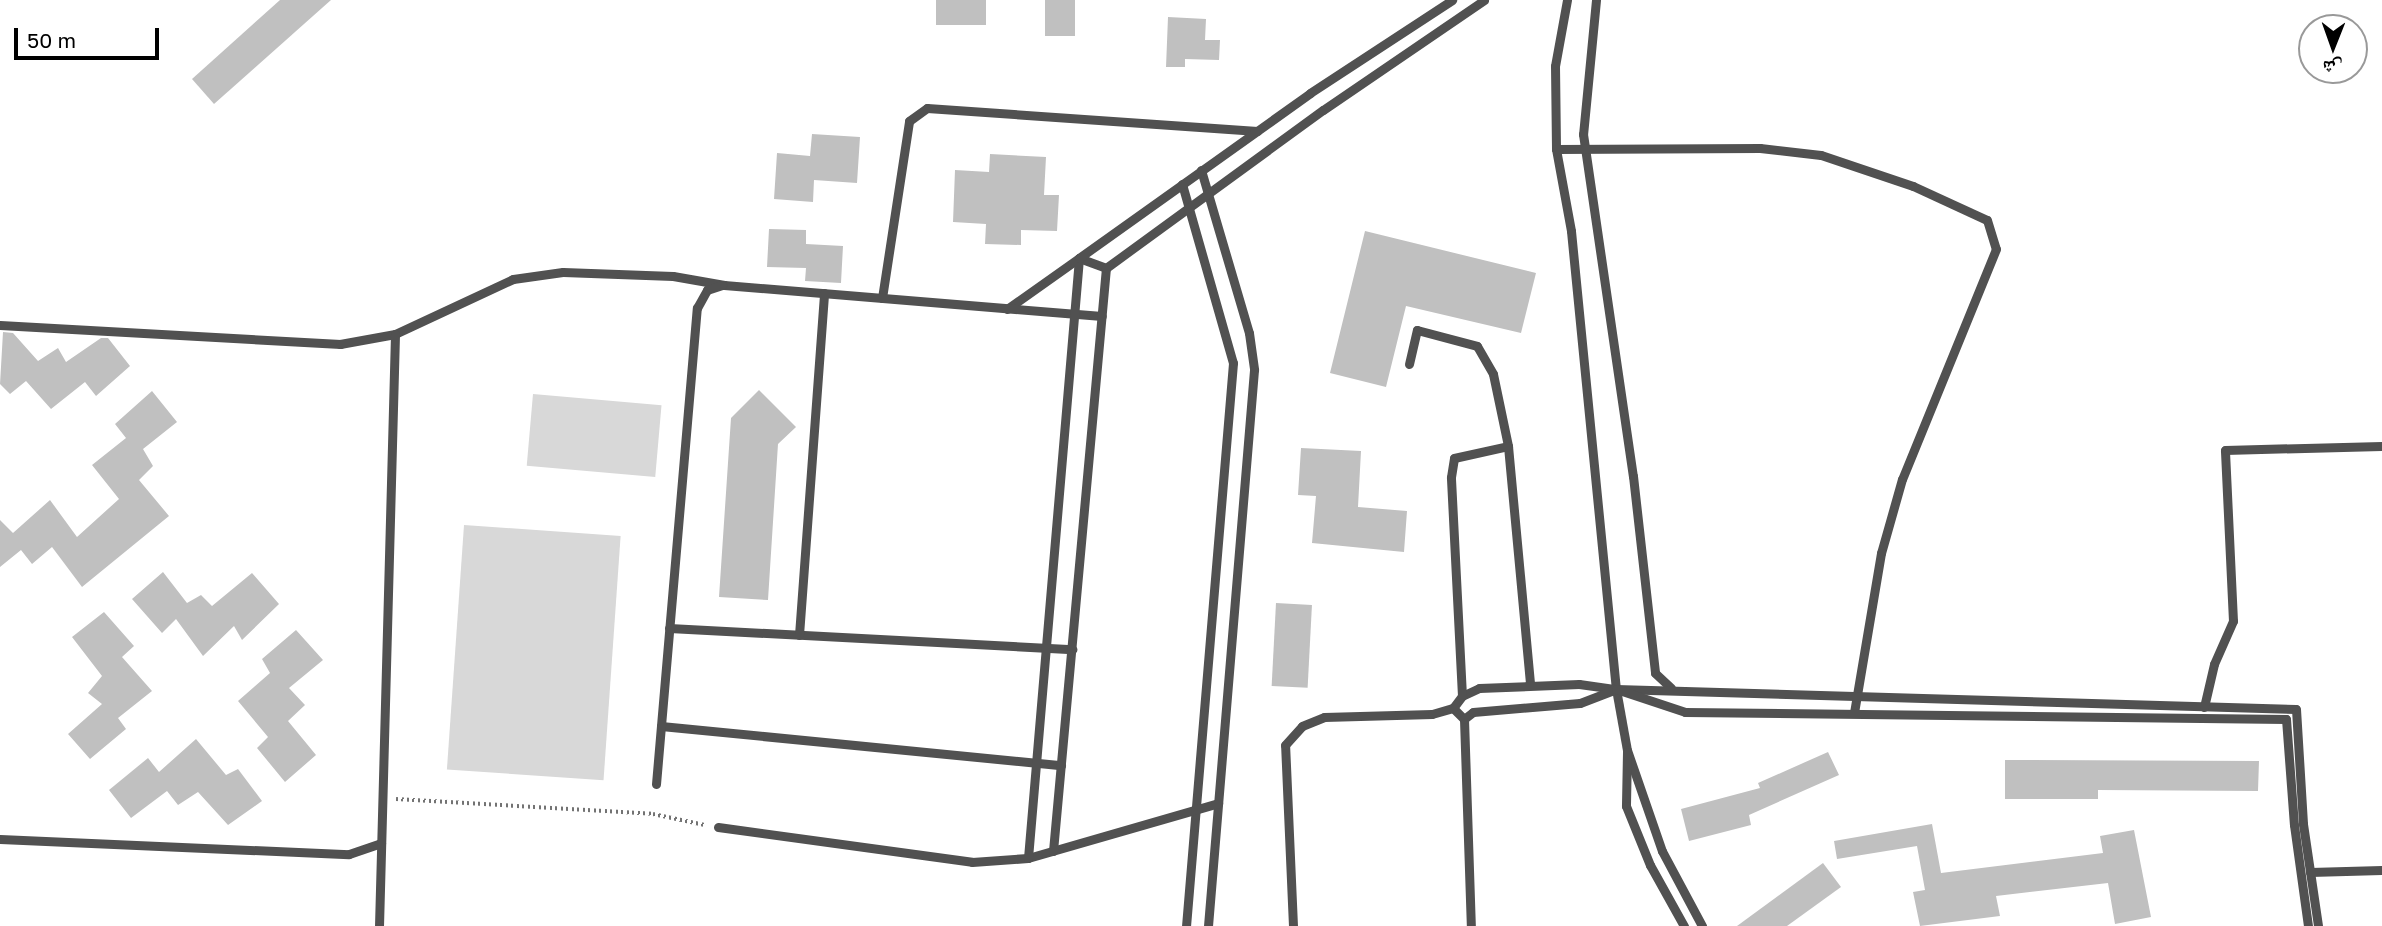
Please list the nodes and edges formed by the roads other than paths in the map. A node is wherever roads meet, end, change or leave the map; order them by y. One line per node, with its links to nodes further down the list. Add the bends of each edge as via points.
1 (1451, 0): 5 (lane)
2 (1484, 0): 10 (lane)
3 (1567, 0): 6 (lane, via 1555,66)
4 (1596, 0): 7 (lane)
5 (1257, 131): 8 (lane); 16 (lane, via 927,108 909,121)
6 (1556, 149): 7 (lane); 31 (lane, via 1570,231)
7 (1584, 149): 30 (lane, via 1633,476 1655,673); 32 (lane, via 1760,148 1821,155 1913,186 1987,220 1996,249 1902,479 1881,553)
8 (1201, 170): 9 (lane); 10 (lane)
9 (1182, 184): 11 (lane); 12 (lane)
10 (1209, 193): 11 (lane); 44 (lane, via 1249,332 1254,370)
11 (1189, 207): 13 (lane); 45 (lane, via 1233,363)
12 (1079, 258): 13 (lane); 17 (lane); 18 (lane)
13 (1107, 268): 19 (lane)
14 (724, 285): 15 (lane); 21 (lane, via 673,276 563,272 526,277); 25 (lane, via 707,290 697,308)
15 (824, 293): 16 (lane); 26 (lane)
16 (882, 298): 17 (lane)
17 (1007, 309): 18 (lane)
18 (1074, 314): 19 (lane); 27 (lane)
19 (1102, 316): 28 (lane)
20 (0, 325): 21 (lane, via 340,344)
21 (395, 334): 48 (lane)
22 (1409, 364): 23 (lane, via 1417,330 1477,346 1493,374)
23 (1507, 446): 29 (lane); 33 (lane, via 1454,458 1451,477)
24 (2382, 446): 34 (lane, via 2225,450 2233,621 2214,664)
25 (669, 628): 26 (lane); 39 (lane)
26 (799, 635): 27 (lane)
27 (1046, 648): 28 (lane); 41 (lane)
28 (1072, 649): 42 (lane)
29 (1530, 683): 31 (lane); 33 (lane, via 1479,688)
30 (1671, 688): 31 (lane); 32 (lane)
31 (1616, 689): 36 (lane, via 1685,712); 38 (lane, via 1580,703 1473,712); 40 (lane)
32 (1856, 695): 34 (lane); 36 (lane)
33 (1462, 696): 35 (lane)
34 (2204, 704): 37 (lane); 52 (lane, via 2296,709)
35 (1453, 708): 38 (lane); 56 (lane, via 1432,714 1324,717 1302,726 1285,745)
36 (1854, 713): 37 (lane)
37 (2204, 716): 60 (lane, via 2286,719)
38 (1464, 719): 57 (lane)
39 (661, 726): 41 (lane); 43 (lane)
40 (1627, 750): 58 (lane, via 1626,806 1650,865); 59 (lane, via 1662,851)
41 (1036, 763): 42 (lane); 50 (lane)
42 (1061, 765): 49 (lane)
43 (656, 785)
44 (1218, 803): 45 (lane); 55 (lane)
45 (1196, 809): 49 (lane); 54 (lane)
46 (718, 827): 50 (lane, via 972,862)
47 (0, 839): 48 (lane, via 349,854)
48 (382, 843): 53 (lane)
49 (1053, 851): 50 (lane)
50 (1028, 858)
51 (2382, 870): 52 (lane)
52 (2310, 872): 61 (lane)
53 (379, 926)
54 (1186, 926)
55 (1208, 926)
56 (1293, 926)
57 (1471, 926)
58 (1684, 926)
59 (1702, 926)
60 (2308, 926)
61 (2318, 926)

